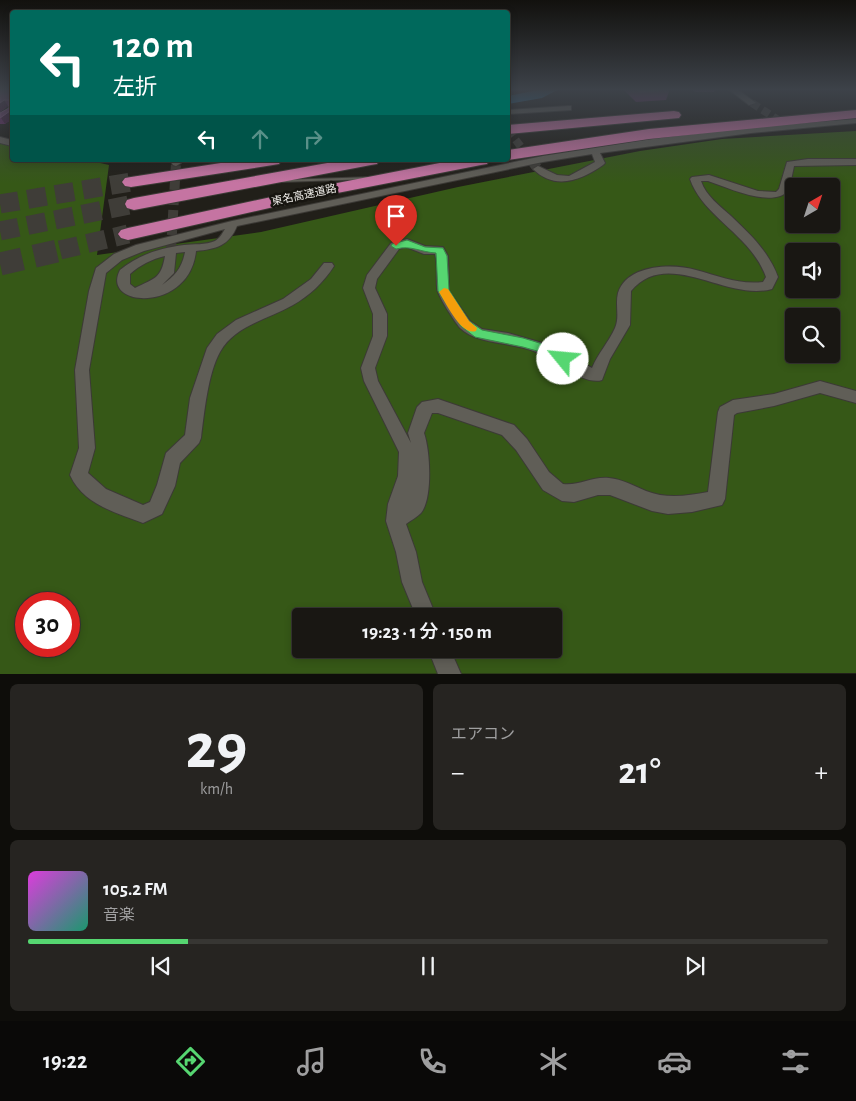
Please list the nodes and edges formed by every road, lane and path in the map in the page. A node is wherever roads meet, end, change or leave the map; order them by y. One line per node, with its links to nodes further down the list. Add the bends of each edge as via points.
1 (614, 120): 5 (highway)
2 (671, 120): 6 (highway)
3 (789, 120): 8 (highway, via 649,134)
4 (856, 121): 7 (street, via 742,131)
5 (510, 130)
6 (510, 139)
7 (595, 151): 13 (street, via 600,163 576,178 559,180); 18 (street)
8 (510, 155)
9 (260, 162): 15 (highway)
10 (359, 162): 16 (highway, 東名高速道路)
11 (471, 162): 14 (highway, 東名高速道路)
12 (856, 162): 25 (street, via 790,164 784,190 778,195 757,194 708,178 696,179 701,193 765,261 772,276 768,286 760,289 746,287 671,267 645,273 625,292 622,328 597,376 542,348 479,334 465,324 444,291 439,250 424,250 407,243 396,246 371,278 369,288 380,314 380,336 368,368 371,381 407,452 407,476)
13 (538, 169)
14 (395, 177): 16 (lane); 19 (highway, 東名高速道路)
15 (131, 182)
16 (245, 182): 17 (highway, 東名高速道路)
17 (134, 204)
18 (232, 224): 20 (street, via 228,235 219,243); 22 (street, via 129,252 110,261 100,271 82,370 87,448 79,474 87,487 110,501 143,514 156,508 166,486 172,459 193,438 198,398 212,352 222,338 240,323 304,292)
19 (128, 234)
20 (191, 248): 23 (street, via 186,267 176,282 148,296); 23 (street, via 158,254 124,273 124,286)
21 (171, 254): 23 (street, via 170,268 164,277)
22 (328, 266)
23 (135, 293)
24 (856, 397): 25 (street, via 820,387 733,407 726,412 716,499 673,506 603,486 565,494 544,478 516,436 508,430 438,406 428,406 416,432 420,444 420,482 414,506)
25 (395, 521): 26 (street)
26 (423, 608)
27 (443, 658): 28 (street)
28 (450, 674)

